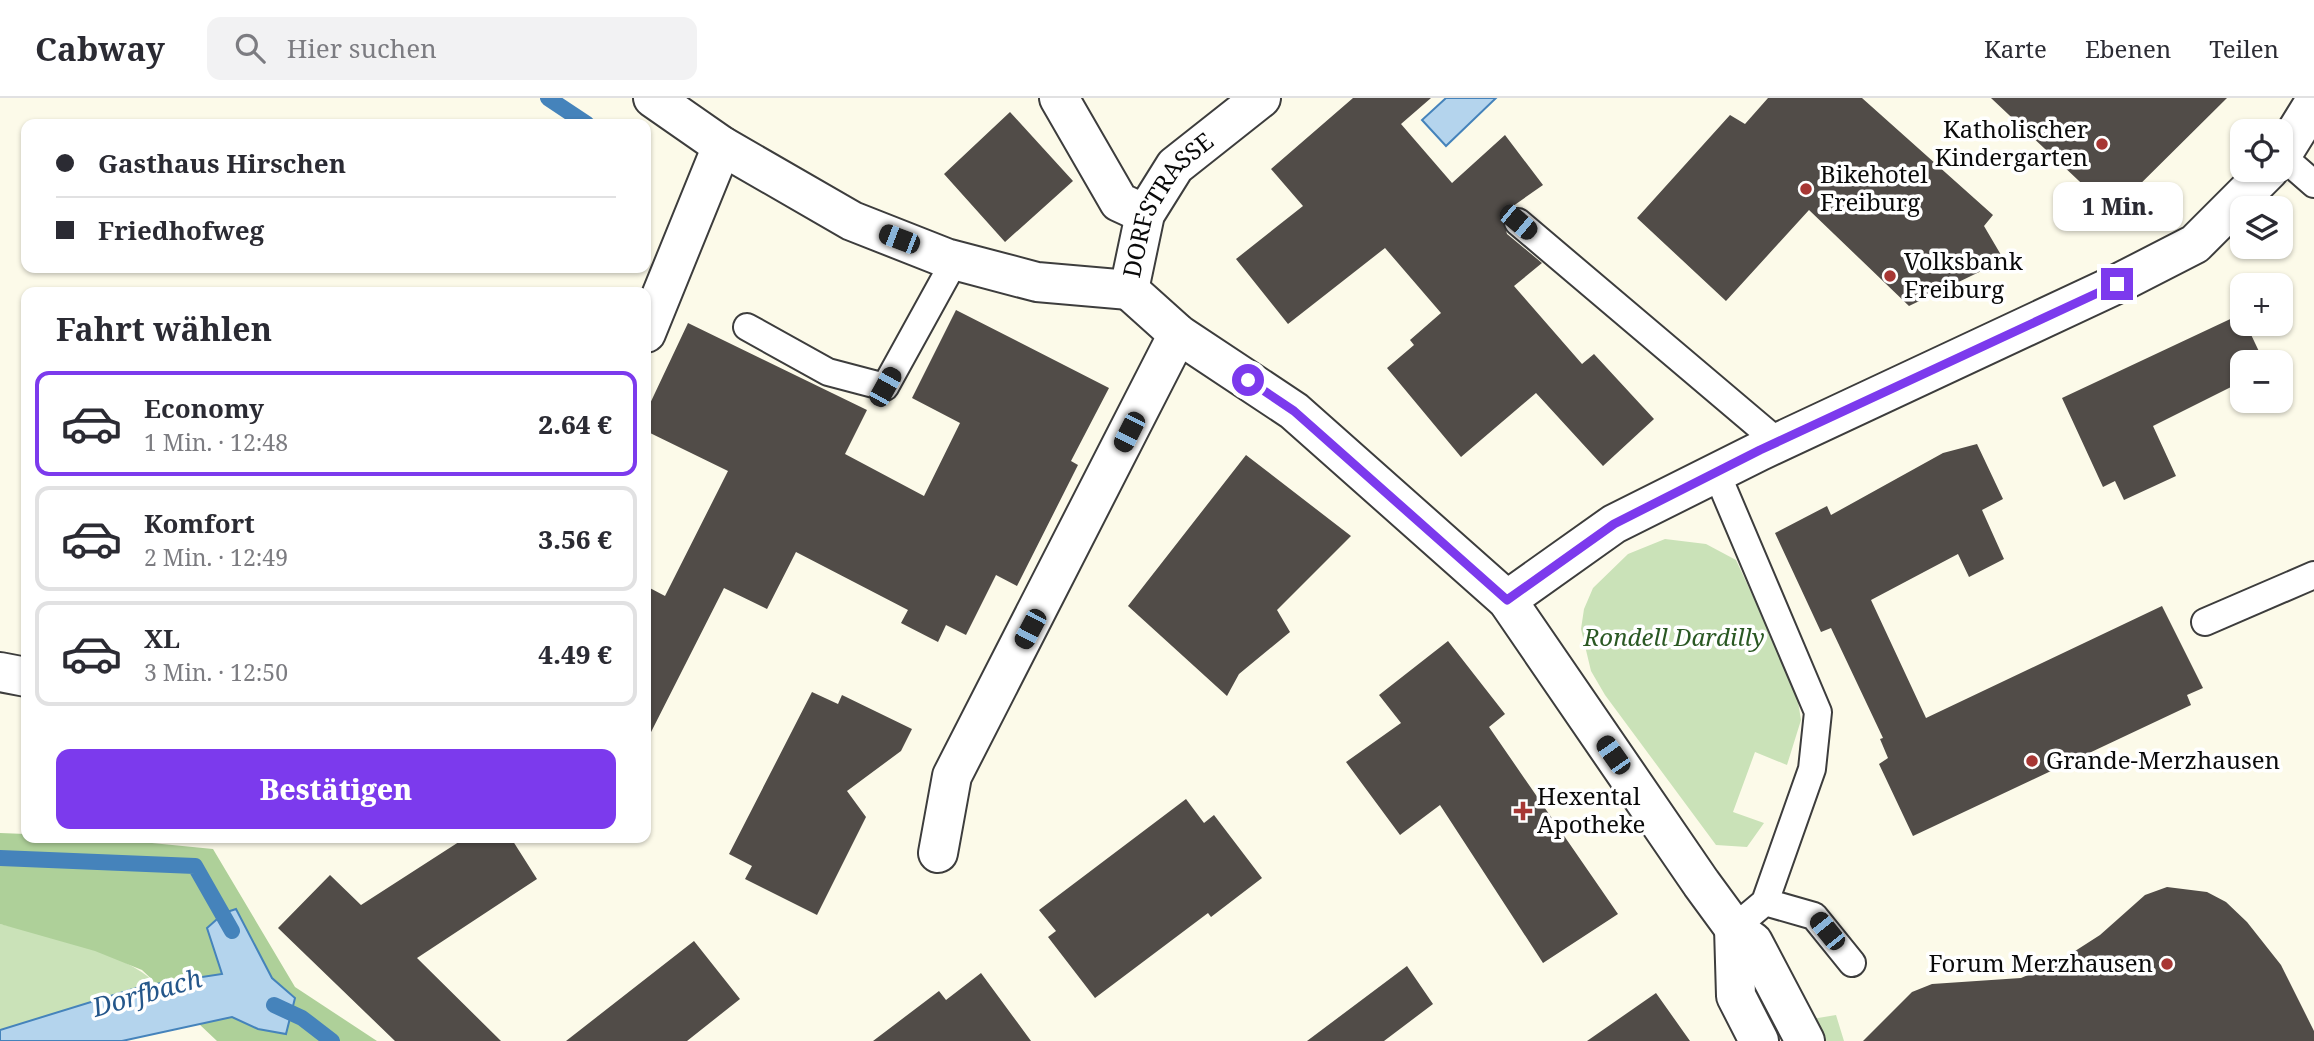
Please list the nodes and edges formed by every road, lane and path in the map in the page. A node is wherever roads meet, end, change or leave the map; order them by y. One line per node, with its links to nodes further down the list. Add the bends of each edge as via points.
1 (653, 98): 6 (street)
2 (1059, 98): 10 (street, via 1119,202)
3 (1261, 98): 10 (street, DORFSTRASSE, via 1175,166)
4 (2314, 103): 5 (street)
5 (2293, 136)
6 (722, 146): 12 (street, via 852,221); 14 (street)
7 (2293, 171): 9 (lane)
8 (2256, 182): 17 (street, via 2195,244)
9 (2314, 184)
10 (1145, 214): 13 (street, DORFSTRASSE)
11 (1518, 222): 17 (lane)
12 (955, 260): 13 (street, via 1037,282); 15 (lane, via 885,387 828,372)
13 (1129, 290): 16 (street, DORFSTRASSE)
14 (651, 321)
15 (747, 327)
16 (1178, 334): 20 (street, DORFSTRASSE, via 1294,411); 24 (street, via 952,776)
17 (1779, 443): 18 (street)
18 (1717, 474): 20 (street, via 1614,524); 25 (lane, via 1818,712 1812,769)
19 (2314, 575): 21 (lane)
20 (1507, 600): 26 (street, DORFSTRASSE)
21 (2206, 622)
22 (0, 672): 23 (street)
23 (21, 676)
24 (938, 853)
25 (1765, 902): 26 (lane); 27 (lane, via 1814,916)
26 (1734, 928): 28 (street, via 1736,996); 29 (street, DORFSTRASSE, via 1753,942)
27 (1852, 963)
28 (1759, 1041)
29 (1805, 1041)

